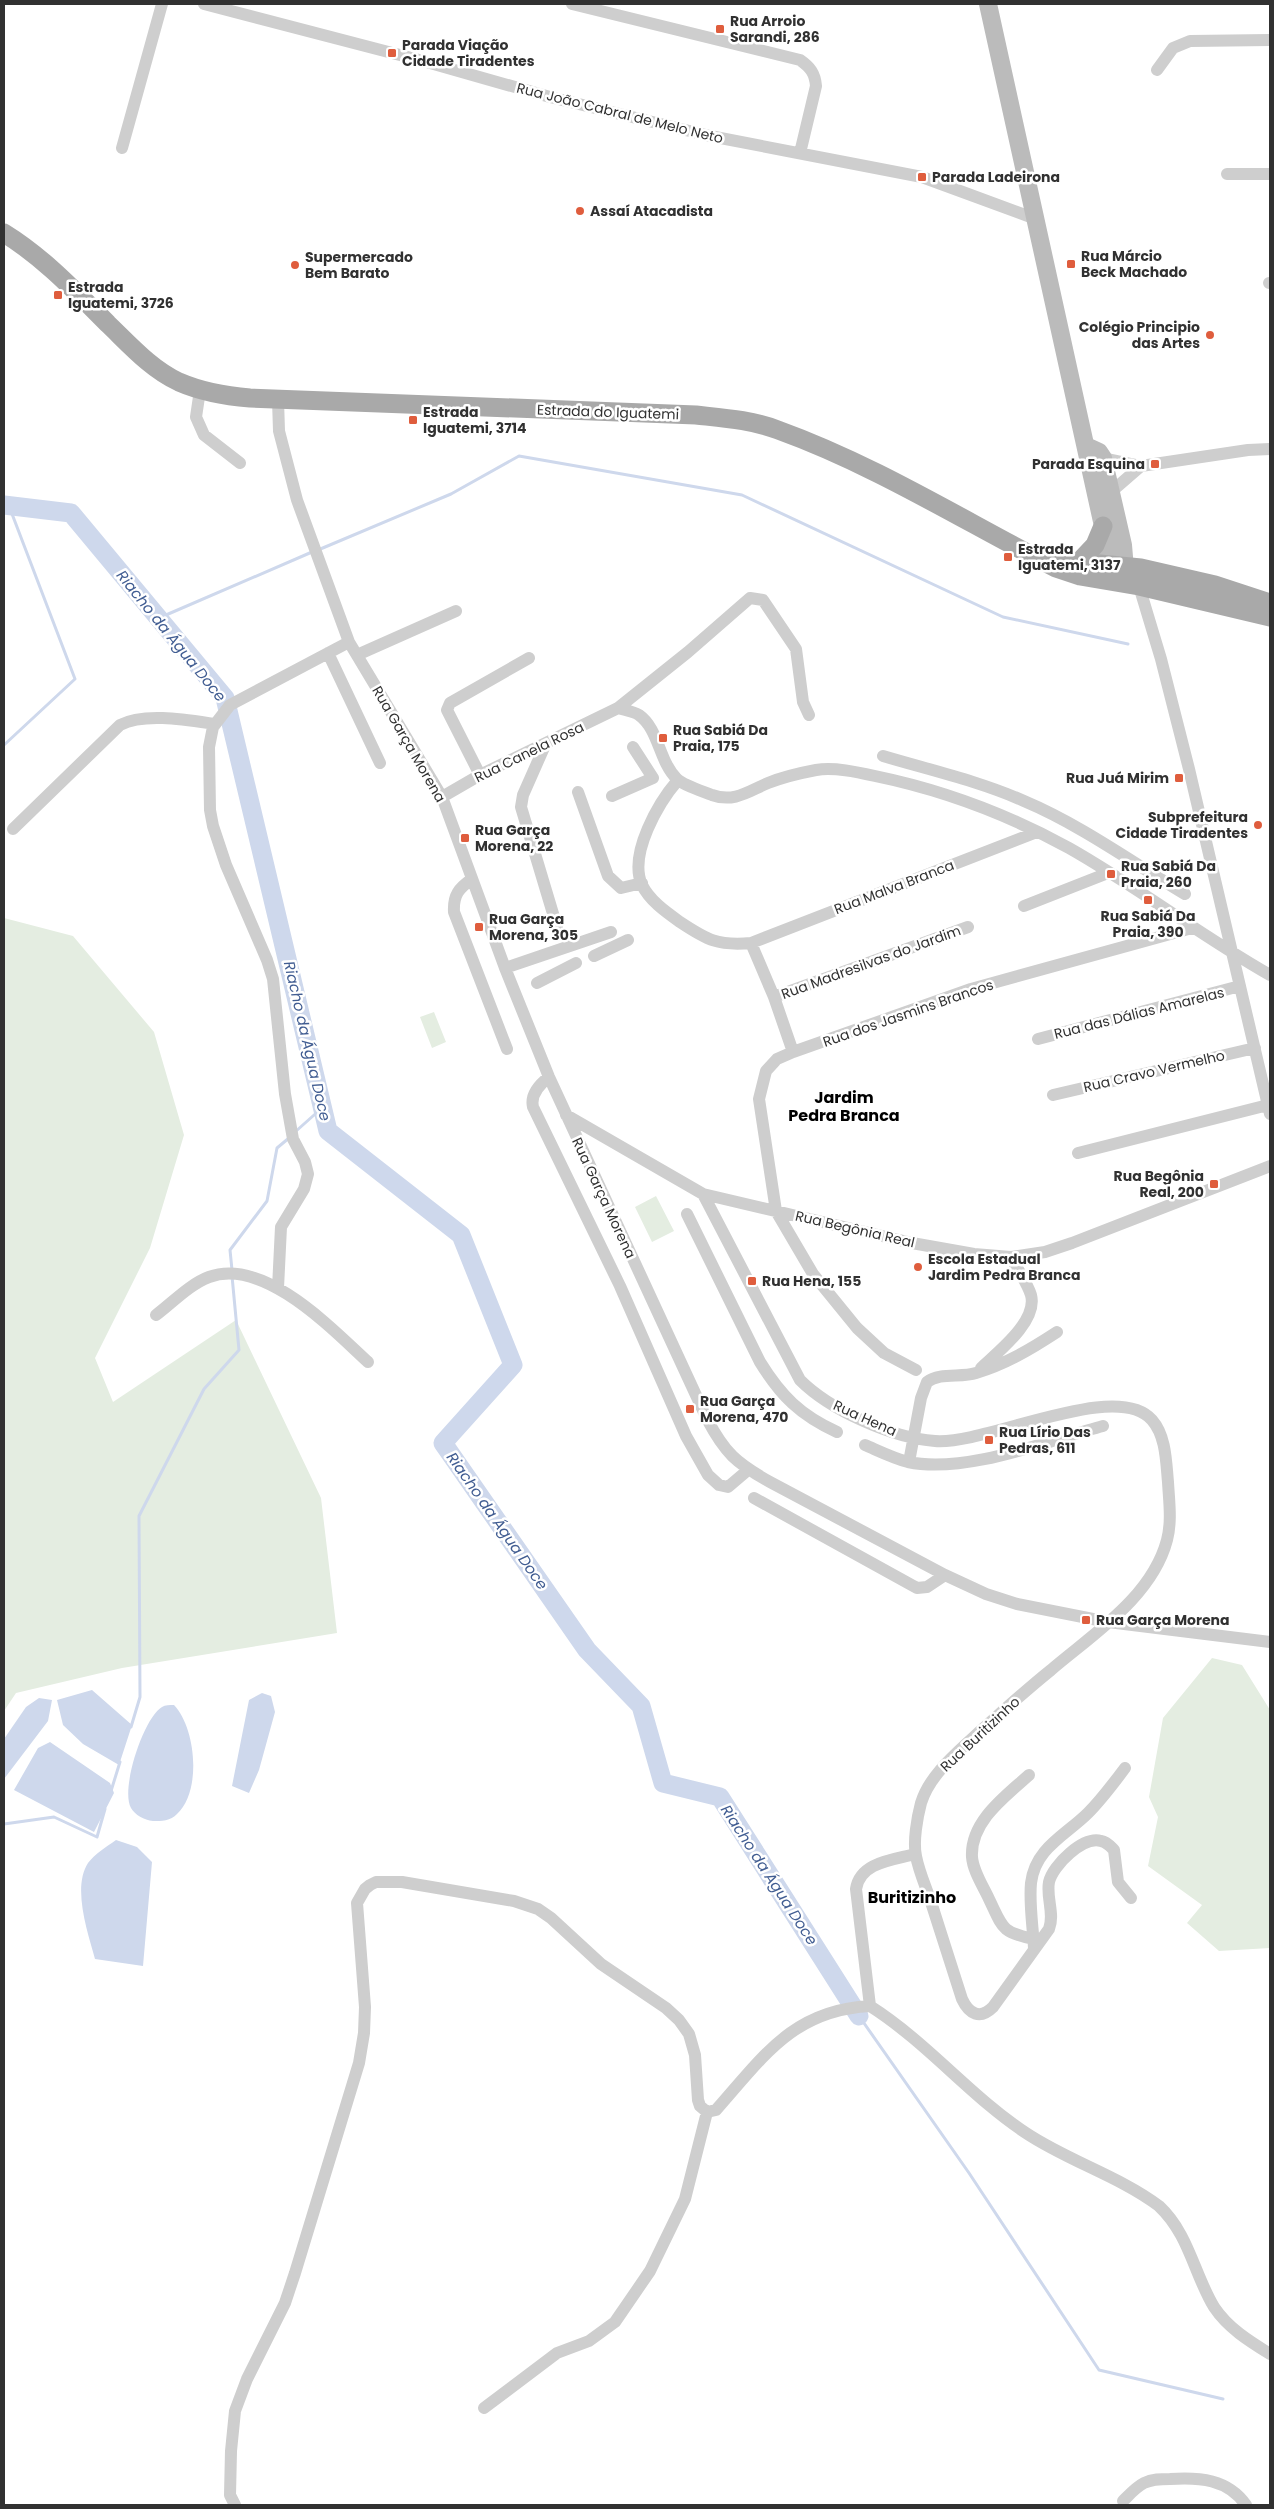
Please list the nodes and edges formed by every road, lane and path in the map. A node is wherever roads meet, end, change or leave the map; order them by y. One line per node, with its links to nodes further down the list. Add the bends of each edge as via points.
1 (162, 4): 7 (street)
2 (204, 4): 8 (street, Rua João Cabral de Melo Neto, via 568,102 710,136)
3 (572, 4): 8 (street, via 800,60 815,78 816,86)
4 (988, 4): 11 (main road)
5 (1270, 40): 6 (street, via 1190,41 1173,48)
6 (1157, 70)
7 (122, 148)
8 (800, 153): 11 (street, Rua João Cabral de Melo Neto, via 922,177)
9 (1227, 174): 10 (street)
10 (1270, 174)
11 (1036, 219): 15 (main road)
12 (4, 233): 13 (main road, Estrada do Iguatemi, via 64,280 148,362 178,381)
13 (200, 390): 14 (main road, Estrada do Iguatemi, via 222,396); 18 (street, via 196,417 204,435)
14 (278, 400): 22 (main road, Estrada do Iguatemi, via 696,414 735,419 777,429 816,445); 30 (street, Rua Garça Morena, via 279,431 297,500)
15 (1086, 446): 17 (main road, via 1099,452); 21 (main road)
16 (1270, 449): 19 (street)
17 (1103, 458): 19 (street); 20 (main road)
18 (240, 463)
19 (1141, 466): 20 (street)
20 (1111, 492): 24 (main road, via 1120,528)
21 (1103, 526): 23 (main road, via 1095,545); 24 (main road)
22 (1030, 555): 23 (main road, Estrada do Iguatemi); 24 (main road, Estrada do Iguatemi, via 1072,574)
23 (1078, 563): 24 (main road, Estrada do Iguatemi)
24 (1122, 577): 25 (main road, Estrada do Iguatemi); 26 (main road, via 1169,574); 65 (street, via 1168,686)
25 (1185, 596): 28 (main road, Estrada do Iguatemi); 29 (main road, via 1198,606)
26 (1270, 603)
27 (456, 611): 32 (street)
28 (1270, 617)
29 (1270, 627)
30 (348, 642): 31 (street); 32 (street, Rua Garça Morena)
31 (328, 653): 36 (street, via 230,705); 40 (street)
32 (357, 655): 46 (street, Rua Garça Morena)
33 (528, 658): 41 (street, via 450,702 447,707)
34 (618, 708): 35 (street, Rua Canela Rosa, via 750,598 763,600 796,648 803,702); 37 (street, Rua Canela Rosa); 43 (street, via 643,719 653,734 662,760)
35 (809, 715)
36 (215, 724): 50 (street, via 189,720 130,720 120,725); 87 (street, via 209,747 213,826 226,865 268,960 293,1139 308,1174 304,1189 281,1227)
37 (546, 743): 41 (street, Rua Canela Rosa); 57 (street, via 523,795 521,807)
38 (633, 747): 42 (street)
39 (883, 756): 48 (street)
40 (380, 763)
41 (480, 775): 46 (street, Rua Canela Rosa)
42 (652, 778): 45 (street); 47 (street)
43 (678, 780): 47 (street); 49 (street, via 713,796 731,798 789,776 818,770 855,772 946,795)
44 (578, 792): 54 (street, via 608,876 621,888)
45 (612, 796)
46 (442, 797): 53 (street, Rua Garça Morena)
47 (664, 797): 54 (street, via 641,850)
48 (1025, 801): 49 (street); 55 (street)
49 (1016, 822): 51 (street)
50 (13, 829)
51 (1037, 832): 52 (street); 63 (street, Rua Malva Branca)
52 (1108, 873): 56 (street); 59 (street)
53 (472, 879): 67 (street, Rua Garça Morena); 75 (street, via 456,893 454,912)
54 (642, 883): 63 (street, Rua Malva Branca, via 663,910 704,938 730,945)
55 (1185, 894)
56 (1024, 906)
57 (557, 927)
58 (968, 927): 72 (street, Rua Madresilvas do Jardim)
59 (1192, 928): 65 (street); 76 (street, Rua dos Jasmins Brancos, via 971,989)
60 (611, 932): 61 (street)
61 (597, 936): 62 (street, via 599,954); 64 (street)
62 (628, 940)
63 (751, 943): 72 (street)
64 (554, 952): 67 (street); 68 (street)
65 (1232, 954): 69 (street); 71 (street)
66 (576, 963): 68 (street)
67 (505, 968): 77 (street, Rua Garça Morena)
68 (562, 970): 70 (street)
69 (1270, 975)
70 (537, 983)
71 (1240, 986): 73 (street, Rua das Dálias Amarelas); 74 (street)
72 (774, 997): 76 (street)
73 (1038, 1039)
74 (1255, 1048): 78 (street, Rua Cravo Vermelho); 79 (street)
75 (507, 1049)
76 (793, 1052): 84 (street, Rua dos Jasmins Brancos, via 778,1059 766,1071 759,1099)
77 (549, 1077): 80 (street, Rua Garça Morena); 100 (street, via 533,1096 533,1107 620,1286 686,1436 701,1464 719,1485 728,1488)
78 (1052, 1095)
79 (1269, 1110): 81 (street)
80 (566, 1115): 83 (street, Rua Begônia Real); 100 (street, Rua Garça Morena, via 707,1419 725,1450)
81 (1078, 1153)
82 (1270, 1166): 86 (street, Rua Begônia Real, via 1072,1243 1045,1252)
83 (703, 1194): 84 (street, Rua Begônia Real); 88 (street, Rua Hena)
84 (776, 1211): 86 (street, Rua Begônia Real, via 912,1243); 93 (street, via 814,1274 870,1343)
85 (688, 1214): 90 (street)
86 (1011, 1257): 94 (street, via 1030,1294 1030,1314)
87 (278, 1288): 89 (street, via 234,1275 208,1277); 92 (street, via 330,1326)
88 (760, 1309): 90 (street); 97 (street, Rua Hena, via 791,1367 810,1391 866,1422)
89 (156, 1315)
90 (740, 1320): 96 (street, via 760,1362 784,1396 816,1422)
91 (1056, 1332): 94 (street, via 1025,1353)
92 (368, 1362)
93 (916, 1370)
94 (976, 1373): 97 (street, via 936,1377 927,1382)
95 (1103, 1426): 99 (street, via 966,1462)
96 (837, 1432)
97 (914, 1438): 99 (street); 103 (street, Rua Hena, via 953,1440 1111,1405 1134,1409 1151,1419 1158,1428 1165,1450 1170,1513 1167,1540 1144,1587)
98 (865, 1445): 99 (street)
99 (909, 1462)
100 (748, 1470): 102 (street, Rua Garça Morena)
101 (754, 1498): 102 (street, via 917,1588 927,1587)
102 (945, 1575): 103 (street, Rua Garça Morena, via 1017,1604)
103 (1108, 1622): 104 (street, Rua Garça Morena); 107 (street, Rua Buritizinho, via 1017,1699 936,1776 921,1802)
104 (1270, 1642)
105 (1125, 1768): 109 (street, via 1100,1801 1052,1842 1036,1863 1031,1882)
106 (1030, 1774): 109 (street, via 988,1814 972,1856 1003,1927 1012,1935)
107 (915, 1854): 109 (street, Rua Buritizinho, via 962,1999 970,2012 978,2016 992,2007); 110 (street, via 870,1867 857,1881)
108 (1131, 1898): 109 (street, via 1118,1882 1114,1850 1099,1840 1081,1846 1066,1856 1053,1871 1048,1887 1052,1923)
109 (1034, 1944)
110 (870, 2006): 111 (street, via 833,2010 791,2031 716,2110); 112 (street, via 920,2042 1026,2133 1159,2206 1176,2225 1222,2318)
111 (707, 2112): 113 (street, via 685,2199 650,2271 615,2322 589,2341 557,2353); 114 (street, via 698,2100 692,2044 679,2020 601,1964 569,1932 538,1909 514,1900 402,1882 376,1882 364,1889 356,1910 364,2007 359,2063 285,2303 235,2411 231,2451)
112 (1270, 2354)
113 (484, 2408)
114 (233, 2500): 116 (street)
115 (1123, 2501): 117 (street, via 1145,2483 1183,2478 1222,2484 1234,2491)
116 (222, 2505)
117 (1246, 2505)

